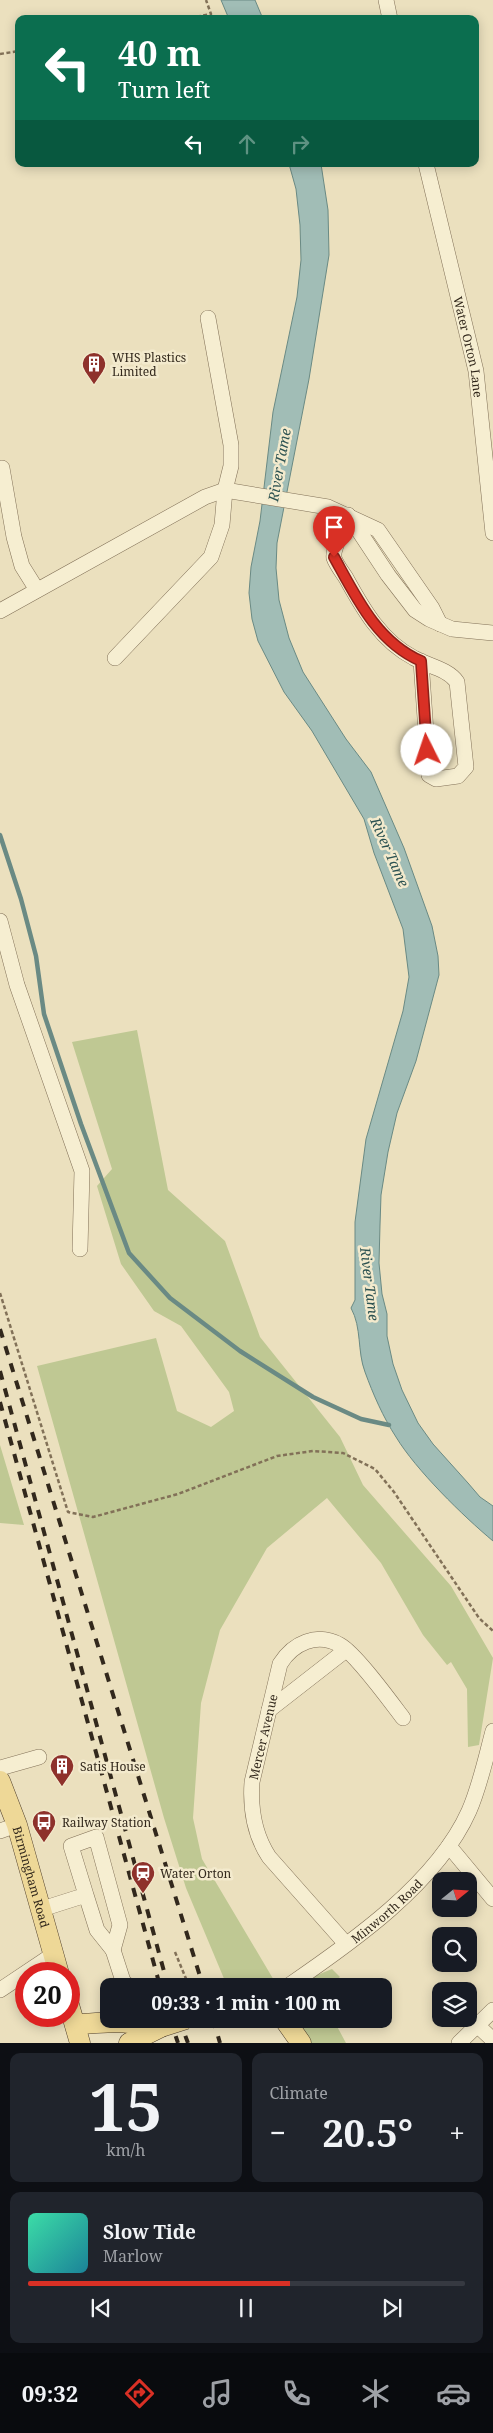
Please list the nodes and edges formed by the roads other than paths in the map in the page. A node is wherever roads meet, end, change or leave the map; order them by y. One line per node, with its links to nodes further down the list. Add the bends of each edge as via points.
1 (386, 0): 2 (street)
2 (389, 15)
3 (427, 167): 8 (street, Water Orton Lane, via 476,371)
4 (208, 318): 6 (street, via 231,445)
5 (2, 468): 9 (street, via 22,566)
6 (226, 490): 7 (street, via 328,507); 9 (street, via 205,497); 12 (street, via 222,525 211,557)
7 (348, 515): 11 (street, via 378,530 440,624 452,629); 13 (street, via 334,547 334,557 364,610 382,633 394,645)
8 (493, 533)
9 (38, 590): 10 (street)
10 (0, 611)
11 (493, 633)
12 (115, 658)
13 (421, 661): 13 (street, via 452,676 456,682 466,767 458,776 436,779 430,775)
14 (0, 921): 15 (street, via 17,985 82,1171)
15 (80, 1249)
16 (346, 1650): 17 (street); 17 (street, Mercer Avenue, via 340,1644 322,1639 291,1650 280,1664); 18 (street, Mercer Avenue)
17 (269, 1710): 28 (street, Mercer Avenue, via 252,1782 252,1814 258,1836 269,1858)
18 (403, 1718)
19 (493, 1731): 24 (street, Minworth Road, via 470,1810)
20 (39, 1757): 21 (street)
21 (0, 1768)
22 (0, 1781): 23 (main road, Birmingham Road)
23 (8, 1828): 27 (main road, Birmingham Road)
24 (449, 1846): 26 (street); 28 (street, Minworth Road, via 380,1919)
25 (86, 1895): 27 (street); 29 (street, via 97,1930); 29 (street, via 71,1846 96,1837 120,1925)
26 (493, 1899)
27 (42, 1909): 30 (main road, Birmingham Road)
28 (346, 1944): 33 (street, Minworth Road)
29 (113, 1950): 32 (street)
30 (54, 1954): 31 (main road, Birmingham Road); 34 (street)
31 (56, 1962)
32 (122, 1978)
33 (299, 1978)
34 (0, 1990)
35 (493, 2010): 36 (street)
36 (477, 2025): 42 (street)
37 (475, 2027): 45 (street)
38 (159, 2028): 40 (main road, bridge)
39 (290, 2028): 44 (main road)
40 (156, 2029): 41 (main road, via 117,2021); 43 (main road)
41 (78, 2033)
42 (493, 2040)
43 (129, 2043)
44 (301, 2043)
45 (459, 2043)

